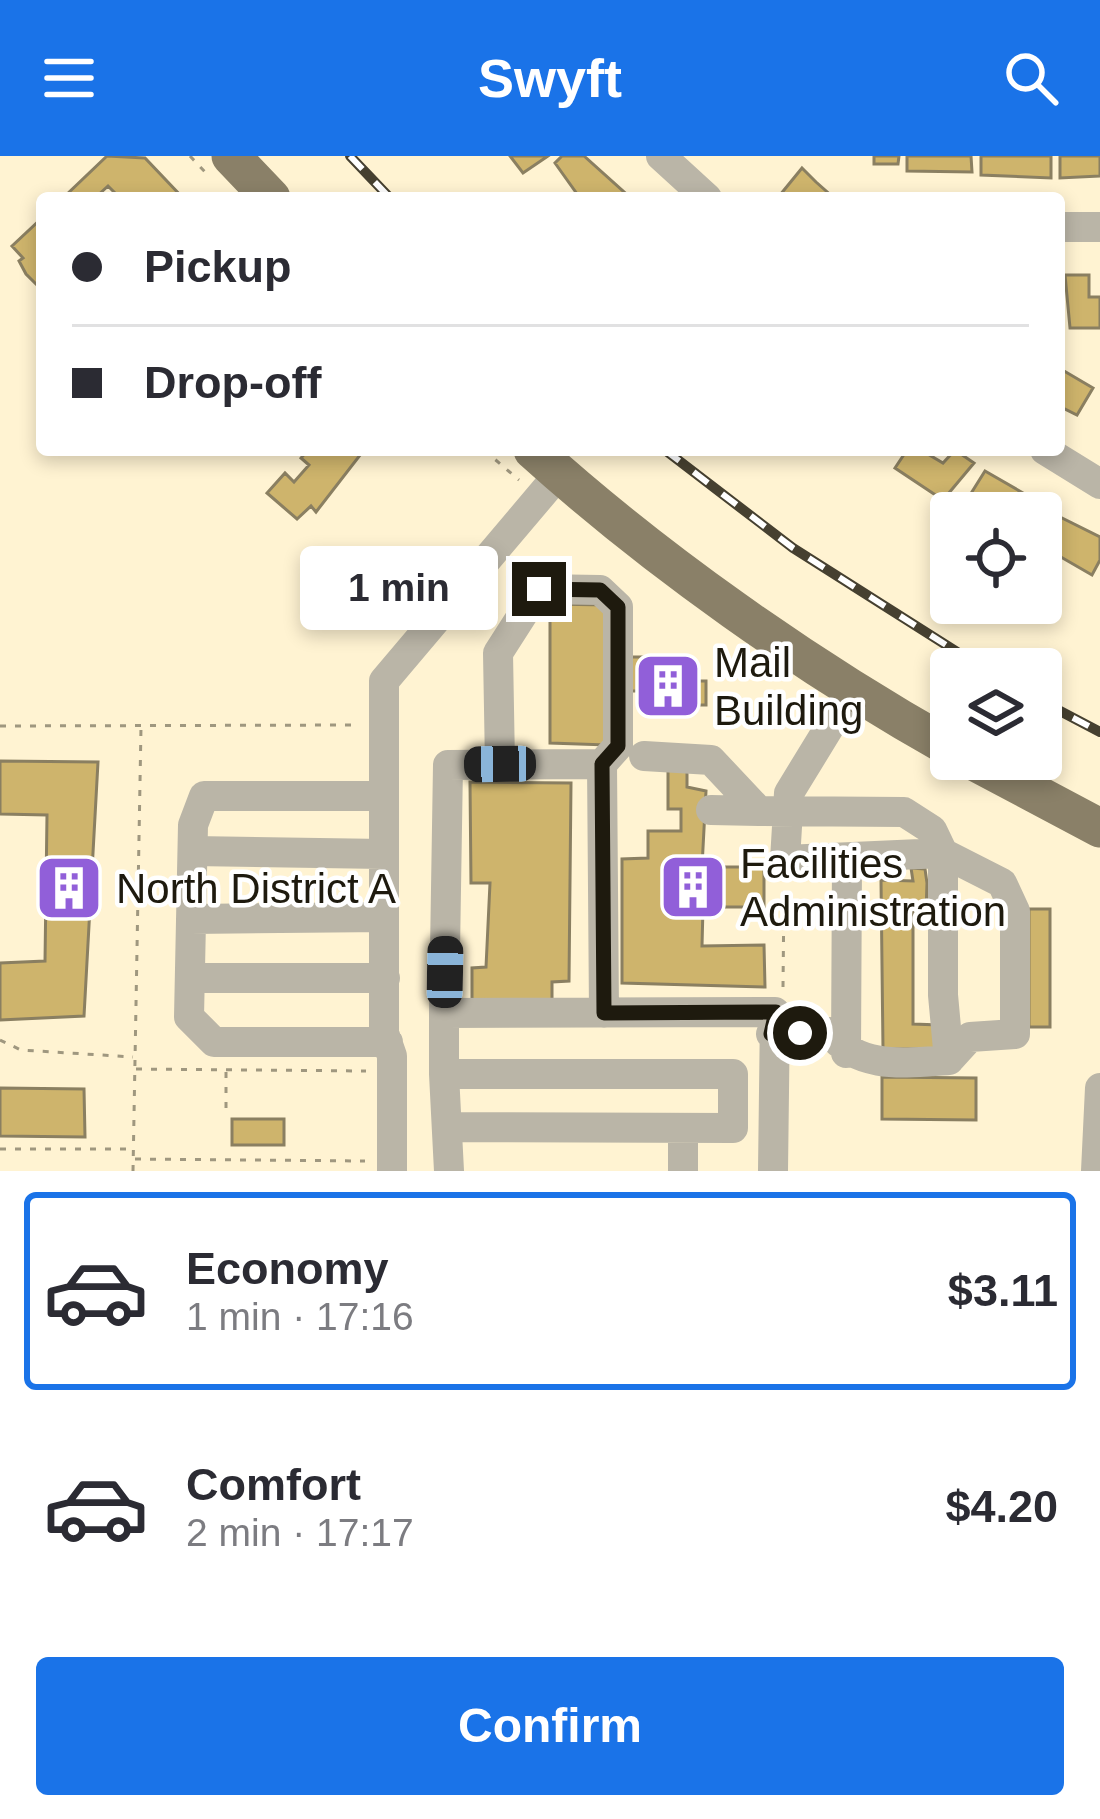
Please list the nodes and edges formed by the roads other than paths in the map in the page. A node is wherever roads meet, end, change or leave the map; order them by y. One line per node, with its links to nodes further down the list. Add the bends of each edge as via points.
1 (231, 156): 3 (main road)
2 (662, 156): 4 (street)
3 (265, 192)
4 (701, 192)
5 (1065, 227): 6 (street)
6 (1100, 227)
7 (1055, 456): 9 (street)
8 (538, 469): 11 (street); 12 (main road)
9 (1100, 484)
10 (401, 568): 11 (street)
11 (443, 609): 18 (street, via 384,681)
12 (852, 690): 13 (main road); 20 (street)
13 (930, 736)
14 (644, 756): 20 (street, via 711,760)
15 (500, 764): 16 (street); 16 (street, via 498,653 539,589 600,590 618,607 618,746); 30 (street, via 448,765)
16 (602, 764): 31 (street)
17 (1010, 780): 21 (main road)
18 (384, 796): 22 (street, via 204,796); 24 (street)
19 (711, 810): 20 (street)
20 (772, 811): 23 (street, via 904,812 932,830); 25 (street, via 785,860)
21 (1100, 828)
22 (193, 850): 24 (street); 27 (street)
23 (943, 853): 25 (street); 35 (street); 35 (street, via 1002,883 1015,911 1015,1034 970,1037)
24 (384, 854): 26 (street)
25 (847, 861): 33 (street)
26 (385, 917): 27 (street); 29 (street)
27 (191, 919): 28 (street)
28 (190, 978): 29 (street); 34 (street, via 189,1017 214,1042)
29 (385, 978): 34 (street)
30 (444, 1013): 31 (street); 36 (street)
31 (604, 1013): 32 (street)
32 (773, 1023): 33 (street, via 829,1033); 43 (street)
33 (846, 1053): 35 (street)
34 (390, 1057): 40 (street)
35 (949, 1060)
36 (444, 1074): 38 (street); 39 (street, via 733,1074 733,1128)
37 (1100, 1088): 44 (street)
38 (448, 1127): 39 (street); 41 (street)
39 (682, 1129): 42 (street)
40 (392, 1167)
41 (449, 1171)
42 (682, 1171)
43 (772, 1171)
44 (1096, 1171)

